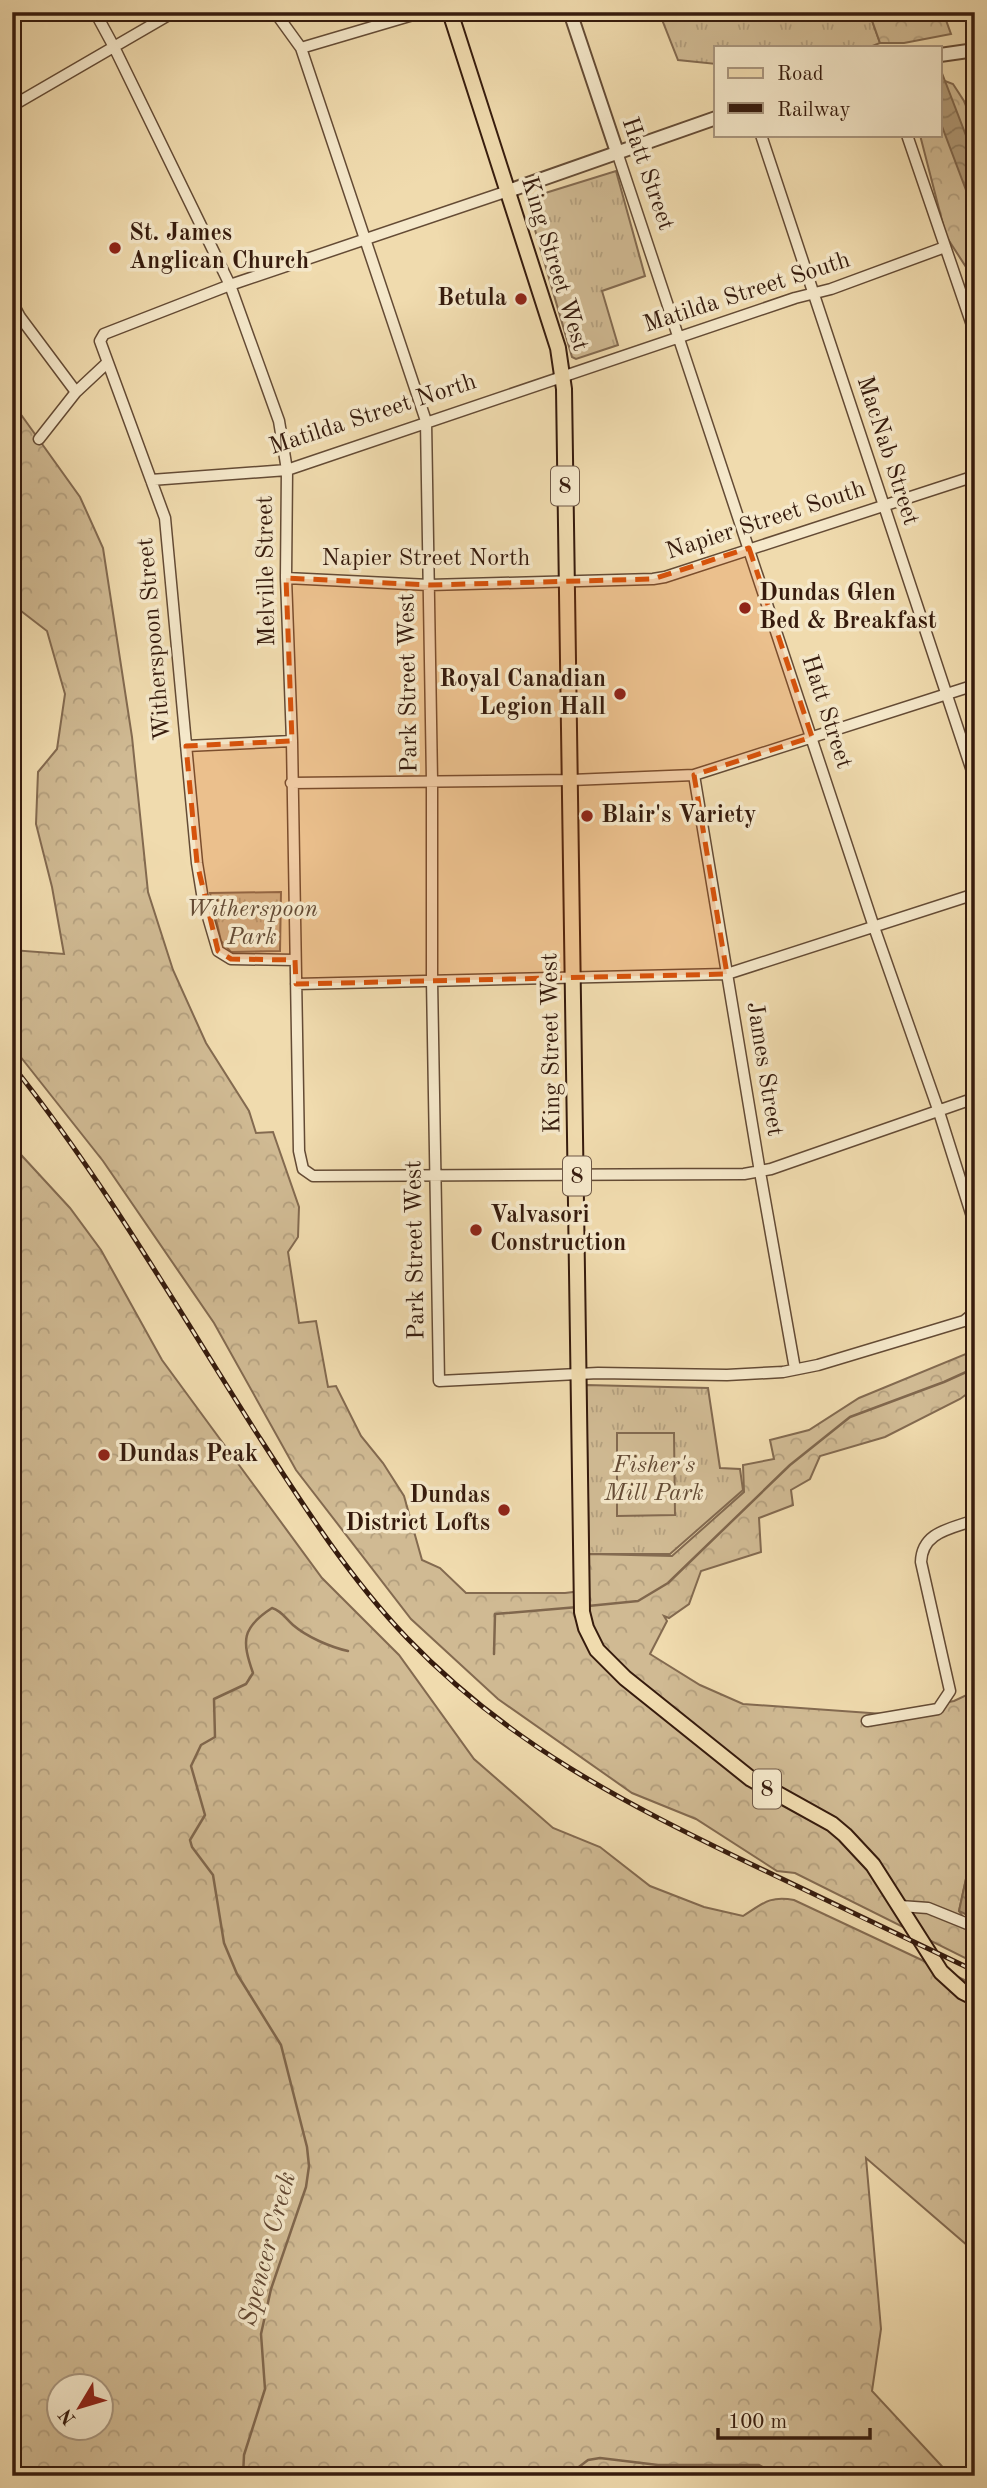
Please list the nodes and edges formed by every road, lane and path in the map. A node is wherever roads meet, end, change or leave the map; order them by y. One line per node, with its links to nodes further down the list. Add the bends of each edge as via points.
1 (95, 12): 7 (street, Melville Street)
2 (174, 12): 7 (street)
3 (275, 12): 8 (street, Park Street West)
4 (423, 12): 8 (street)
5 (450, 12): 16 (main road, King Street West / 8)
6 (570, 12): 15 (street, Hatt Street)
7 (114, 47): 11 (street); 19 (street, Melville Street)
8 (301, 48): 17 (street, Park Street West)
9 (975, 50): 10 (street)
10 (942, 55)
11 (12, 106)
12 (714, 119): 15 (street)
13 (761, 136): 20 (street, MacNab Street)
14 (907, 136): 18 (street)
15 (617, 152): 16 (street); 23 (street, Hatt Street)
16 (508, 191): 17 (street); 25 (main road, King Street West / 8, via 558,348)
17 (364, 238): 19 (street); 27 (street, Park Street West)
18 (945, 247): 20 (street, Matilda Street South); 22 (street)
19 (230, 285): 24 (street, Witherspoon Street, via 104,334 100,343); 29 (street, Melville Street, via 279,421)
20 (813, 294): 23 (street, Matilda Street South); 32 (street, MacNab Street)
21 (12, 302): 26 (street)
22 (975, 334)
23 (678, 337): 25 (street, Matilda Street South); 33 (street, Hatt Street)
24 (107, 363): 26 (street); 31 (street, Witherspoon Street)
25 (562, 377): 27 (street, Matilda Street North); 35 (main road, King Street West / 8)
26 (76, 392): 28 (street)
27 (426, 421): 29 (street, Matilda Street North); 36 (street, Park Street West)
28 (39, 439)
29 (287, 470): 31 (street, Matilda Street North); 34 (street, Melville Street)
30 (975, 476): 32 (street, Napier Street South)
31 (151, 480): 41 (street, Witherspoon Street, via 165,518)
32 (883, 505): 33 (street, Napier Street South); 38 (street, MacNab Street)
33 (749, 548): 35 (street, Napier Street South, via 665,578); 39 (street, Hatt Street)
34 (286, 578): 36 (street, Napier Street North); 40 (street, Melville Street)
35 (567, 580): 36 (street, Napier Street North); 43 (main road, King Street West / 8)
36 (429, 585): 45 (street, Park Street West)
37 (975, 685): 38 (street)
38 (946, 694): 39 (street); 44 (street, MacNab Street)
39 (812, 737): 42 (street); 48 (street, Hatt Street)
40 (292, 741): 41 (street); 46 (street, Melville Street)
41 (186, 746): 49 (street, Witherspoon Street, via 197,863 218,951 231,959)
42 (694, 775): 43 (street); 50 (street, James Street)
43 (571, 780): 45 (street); 51 (main road, King Street West / 8)
44 (975, 780)
45 (432, 781): 46 (street); 52 (street, Park Street West)
46 (291, 783): 49 (street, Melville Street)
47 (975, 894): 48 (street)
48 (874, 927): 50 (street); 55 (street, Hatt Street)
49 (295, 960): 53 (street, Melville Street)
50 (727, 974): 51 (street); 56 (street, James Street)
51 (573, 978): 52 (street); 58 (main road, King Street West / 8)
52 (432, 980): 53 (street); 57 (street, Park Street West)
53 (296, 984): 57 (street, Melville Street, via 303,1169 313,1176)
54 (975, 1098): 55 (street)
55 (939, 1112): 56 (street); 59 (street, Hatt Street)
56 (760, 1172): 58 (street); 61 (street, James Street)
57 (437, 1177): 58 (street); 62 (street, Park Street West, via 439,1381)
58 (577, 1177): 62 (main road, King Street West / 8)
59 (975, 1227)
60 (975, 1312): 61 (street, via 964,1321)
61 (795, 1370): 62 (street, via 727,1375)
62 (580, 1374): 65 (main road, King Street West / 8, via 582,1612 597,1650 751,1779 832,1825 873,1865)
63 (975, 1520): 64 (street, via 928,1539 922,1549 950,1691 938,1710)
64 (867, 1721)
65 (900, 1906): 66 (street, via 928,1908); 67 (main road, King Street West / 8, via 941,1972)
66 (975, 1927)
67 (975, 1998)

